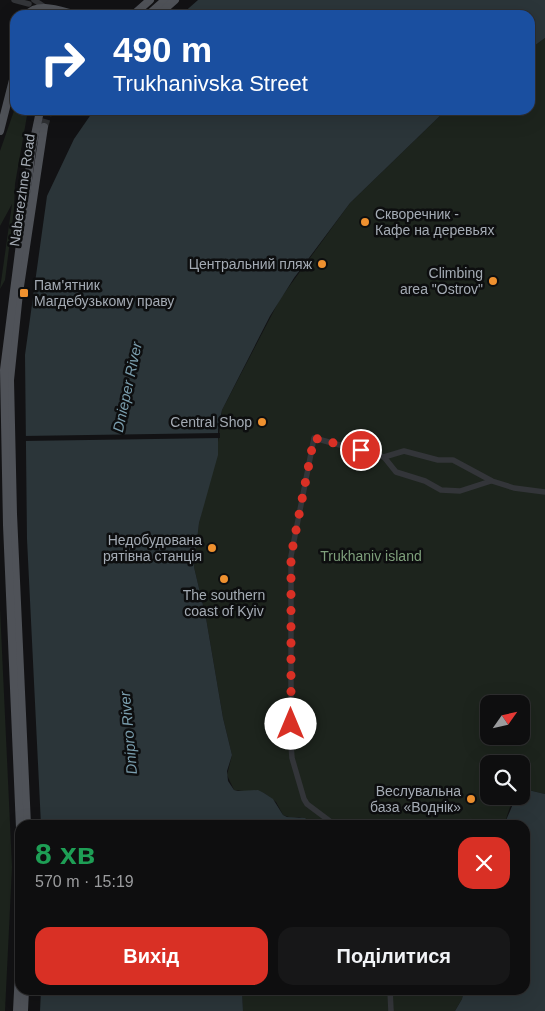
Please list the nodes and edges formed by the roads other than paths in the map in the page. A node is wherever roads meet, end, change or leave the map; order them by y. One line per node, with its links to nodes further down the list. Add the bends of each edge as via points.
1 (14, 0): 3 (street)
2 (150, 0): 6 (main road)
3 (31, 1): 5 (street)
4 (171, 1): 7 (main road)
5 (46, 10)
6 (139, 10)
7 (156, 10)
8 (10, 92): 11 (main road)
9 (39, 115): 15 (main road, Naberezhne Road, via 30,159 4,370 6,500)
10 (44, 127): 16 (main road, Naberezhne Road, via 10,372)
11 (0, 131)
12 (384, 457): 13 (street, via 404,451 438,460 453,460); 13 (street, via 396,472 441,490 460,491); 17 (street, via 314,438 291,556 292,758 304,799)
13 (492, 481): 14 (street)
14 (545, 492)
15 (20, 820)
16 (27, 820)
17 (328, 820)
18 (18, 995): 21 (main road)
19 (25, 995): 22 (main road)
20 (390, 995): 23 (street)
21 (17, 1011)
22 (24, 1011)
23 (391, 1011)

